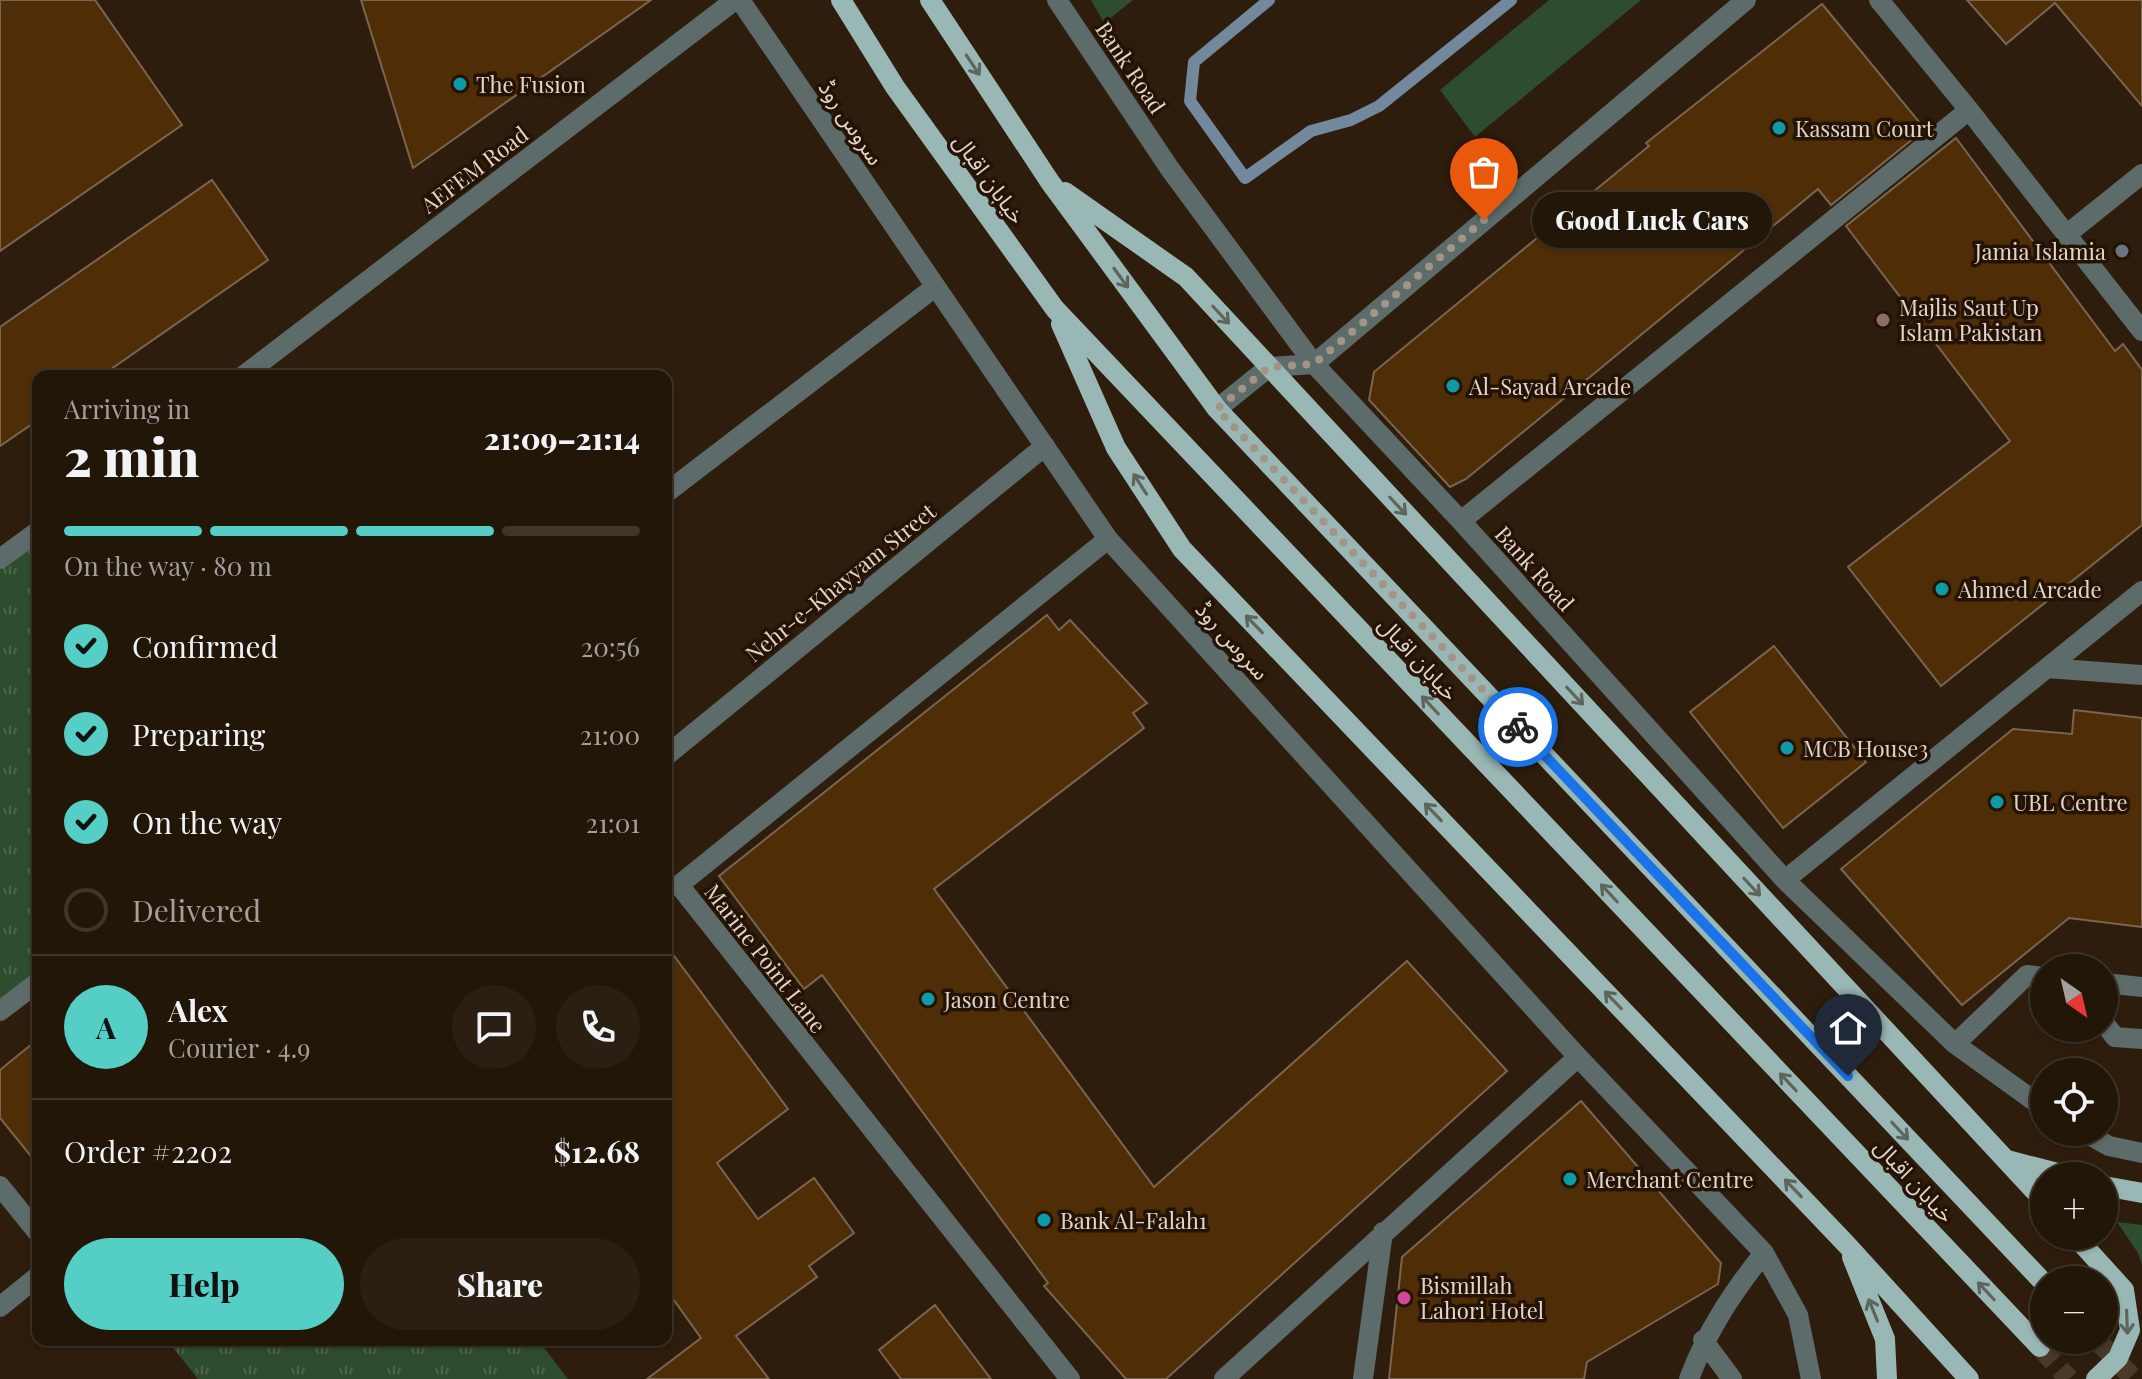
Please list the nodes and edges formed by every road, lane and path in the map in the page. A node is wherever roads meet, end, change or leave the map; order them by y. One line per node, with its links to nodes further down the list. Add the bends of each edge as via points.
1 (738, 0): 11 (street, سروس روڈ); 16 (street, AEFEM Road)
2 (841, 0): 12 (main road, خیابان اقبال, via 895,87)
3 (930, 0): 9 (main road, خیابان اقبال, one-way to 9)
4 (1057, 0): 14 (street, Bank Road, via 1170,169)
5 (1746, 0): 14 (street)
6 (1879, 0): 7 (street)
7 (1969, 110): 10 (street); 20 (street)
8 (2142, 174): 10 (street)
9 (1050, 182): 15 (main road, one-way to 15, via 1186,277); 17 (main road, خیابان اقبال, one-way to 17)
10 (2066, 235): 13 (street)
11 (935, 287): 18 (street, سروس روڈ); 19 (street)
12 (1055, 309): 49 (main road, one-way to 12, via 1182,549 1116,448); 55 (main road, خیابان اقبال, one-way to 12)
13 (2142, 331)
14 (1314, 364): 15 (street); 20 (street, Bank Road)
15 (1269, 367): 17 (street); 41 (main road, one-way to 41)
16 (251, 370)
17 (1217, 409): 52 (main road, خیابان اقبال, one-way to 52)
18 (1045, 446): 22 (street, سروس روڈ); 27 (street, Nehr-e-Khayyam Street)
19 (672, 488)
20 (1461, 521): 28 (street, Bank Road)
21 (32, 535): 23 (street)
22 (1108, 539): 37 (street, سروس روڈ); 57 (street, Marine Point Lane, via 679,885)
23 (0, 559)
24 (2142, 591): 25 (street)
25 (2047, 668): 26 (street); 28 (street)
26 (2142, 675)
27 (672, 751)
28 (1785, 880): 36 (street, Bank Road)
29 (2030, 975): 36 (street)
30 (2118, 984): 32 (street)
31 (32, 987): 33 (street)
32 (2142, 987)
33 (0, 1011)
34 (2118, 1037): 35 (street)
35 (2142, 1039)
36 (1955, 1044): 38 (street, Bank Road)
37 (1578, 1057): 48 (street); 51 (street, سروس روڈ)
38 (2030, 1098)
39 (2109, 1146): 40 (street)
40 (2142, 1153)
41 (2007, 1160): 42 (main road); 43 (main road)
42 (2030, 1166)
43 (2030, 1185)
44 (0, 1186): 47 (street)
45 (2118, 1189): 46 (main road)
46 (2142, 1193)
47 (32, 1226)
48 (1383, 1232): 58 (street); 59 (street)
49 (1847, 1245): 63 (main road, one-way to 49, via 1885,1339); 64 (main road)
50 (2088, 1250): 65 (main road, one-way to 65, via 2124,1290 2130,1330 2118,1358)
51 (1764, 1253): 56 (street); 62 (street, سروس روڈ, via 1798,1315)
52 (2030, 1268)
53 (32, 1281): 54 (street)
54 (0, 1307)
55 (2030, 1336)
56 (1703, 1340): 60 (street); 61 (street)
57 (1070, 1379)
58 (1224, 1379)
59 (1363, 1379)
60 (1689, 1379)
61 (1732, 1379)
62 (1811, 1379)
63 (1887, 1379)
64 (1969, 1379)
65 (2096, 1379)

